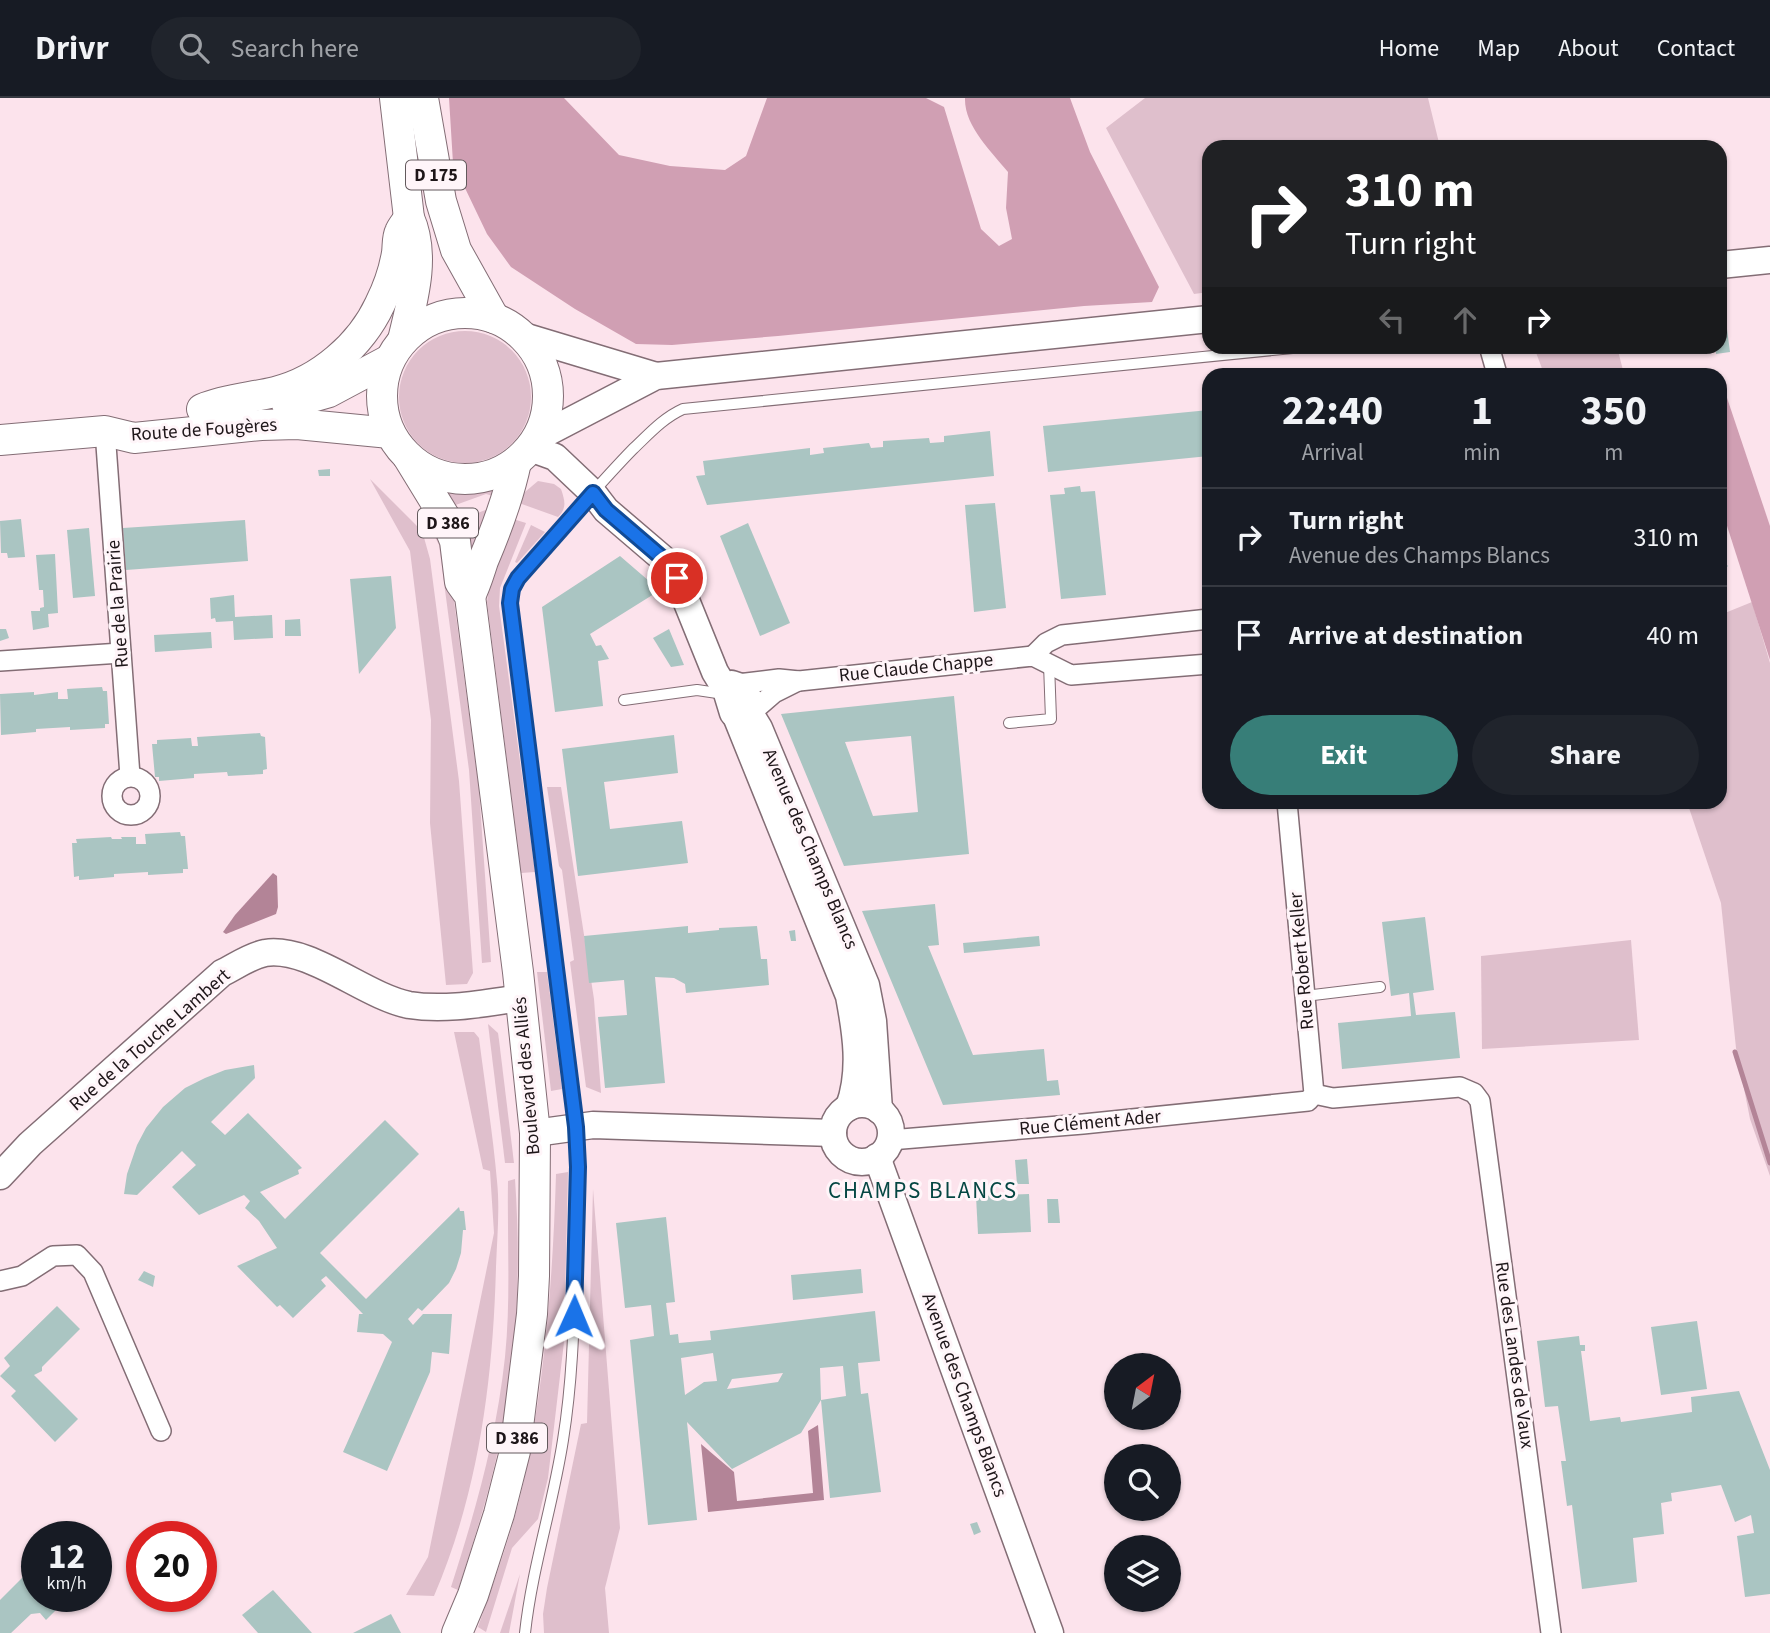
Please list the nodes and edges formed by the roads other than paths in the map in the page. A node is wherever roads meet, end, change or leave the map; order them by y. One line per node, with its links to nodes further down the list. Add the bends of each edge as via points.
1 (395, 98): 3 (main road, D 175)
2 (423, 98): 6 (main road, D 175, via 441,201 456,250)
3 (409, 219): 9 (main road, D 175, via 415,232 416,271 413,301); 12 (main road, via 398,234 393,271 379,307 339,357 310,378 277,392)
4 (1770, 260): 5 (street)
5 (1727, 264)
6 (494, 318): 8 (main road); 9 (main road, via 475,313 436,317 418,327)
7 (1198, 320): 11 (street)
8 (523, 336): 11 (street); 16 (main road, via 535,351 548,385 544,421)
9 (396, 350): 12 (main road, Route de Fougères, via 329,392 305,400 219,413); 14 (main road, via 383,378 381,397)
10 (1233, 354): 18 (lane, via 683,409 656,427)
11 (656, 376): 16 (street)
12 (202, 409): 13 (main road, Route de Fougères, via 132,418)
13 (105, 431): 14 (main road, Route de Fougères, via 134,438 297,424); 15 (main road); 21 (street, Rue de la Prairie)
14 (390, 433): 17 (main road)
15 (0, 440)
16 (528, 449): 17 (main road, via 495,474 463,479 444,477); 18 (street, Avenue des Champs Blancs, via 555,457); 19 (main road, Boulevard des Alliés)
17 (408, 457): 19 (main road, Boulevard des Alliés / D 386, via 446,519 455,541 460,582)
18 (593, 493): 27 (street, Avenue des Champs Blancs, via 606,510 668,563 715,672); 37 (lane, via 518,578 510,603)
19 (470, 596): 33 (main road, Boulevard des Alliés / D 386)
20 (1202, 620): 22 (street, via 1062,635 1046,643)
21 (121, 653): 23 (street); 29 (street, Rue de la Prairie)
22 (1041, 660): 24 (street, Rue Claude Chappe, via 1071,676); 25 (street, Rue Claude Chappe); 28 (lane, via 1051,719)
23 (0, 661)
24 (1202, 665)
25 (799, 681): 27 (street, Rue Claude Chappe); 27 (street, Rue Claude Chappe, via 779,679)
26 (624, 700): 27 (lane, via 697,690)
27 (738, 702): 35 (street, Avenue des Champs Blancs, via 849,996 856,1028 857,1078); 36 (street, Avenue des Champs Blancs, via 759,728 866,985)
28 (1009, 723)
29 (131, 776)
30 (1288, 809): 32 (street, Rue Robert Keller)
31 (1380, 987): 32 (lane)
32 (1305, 996): 34 (street, Rue Robert Keller)
33 (521, 998): 38 (main road, Boulevard des Alliés / D 386); 41 (street, Rue de la Touche Lambert, via 439,1007 408,1004 297,955 265,954 245,960 222,974)
34 (1314, 1094): 40 (street, Rue Clément Ader, via 1308,1101 1290,1104); 47 (street, Rue des Landes de Vaux, via 1333,1098 1460,1087 1480,1101)
35 (849, 1107): 36 (street, via 861,1104); 39 (street, via 836,1121)
36 (879, 1110): 40 (street, via 889,1123)
37 (576, 1127): 38 (street); 39 (street); 45 (lane, via 574,1316 567,1416)
38 (535, 1133): 44 (main road, Boulevard des Alliés / D 386, via 532,1314 515,1451 499,1514)
39 (833, 1133): 40 (street, via 836,1145 849,1159 861,1162)
40 (884, 1149): 46 (street, Avenue des Champs Blancs)
41 (0, 1176)
42 (0, 1281): 43 (street, via 22,1276 53,1256 77,1255 93,1272)
43 (161, 1431)
44 (457, 1633)
45 (525, 1633)
46 (1050, 1633)
47 (1551, 1633)

